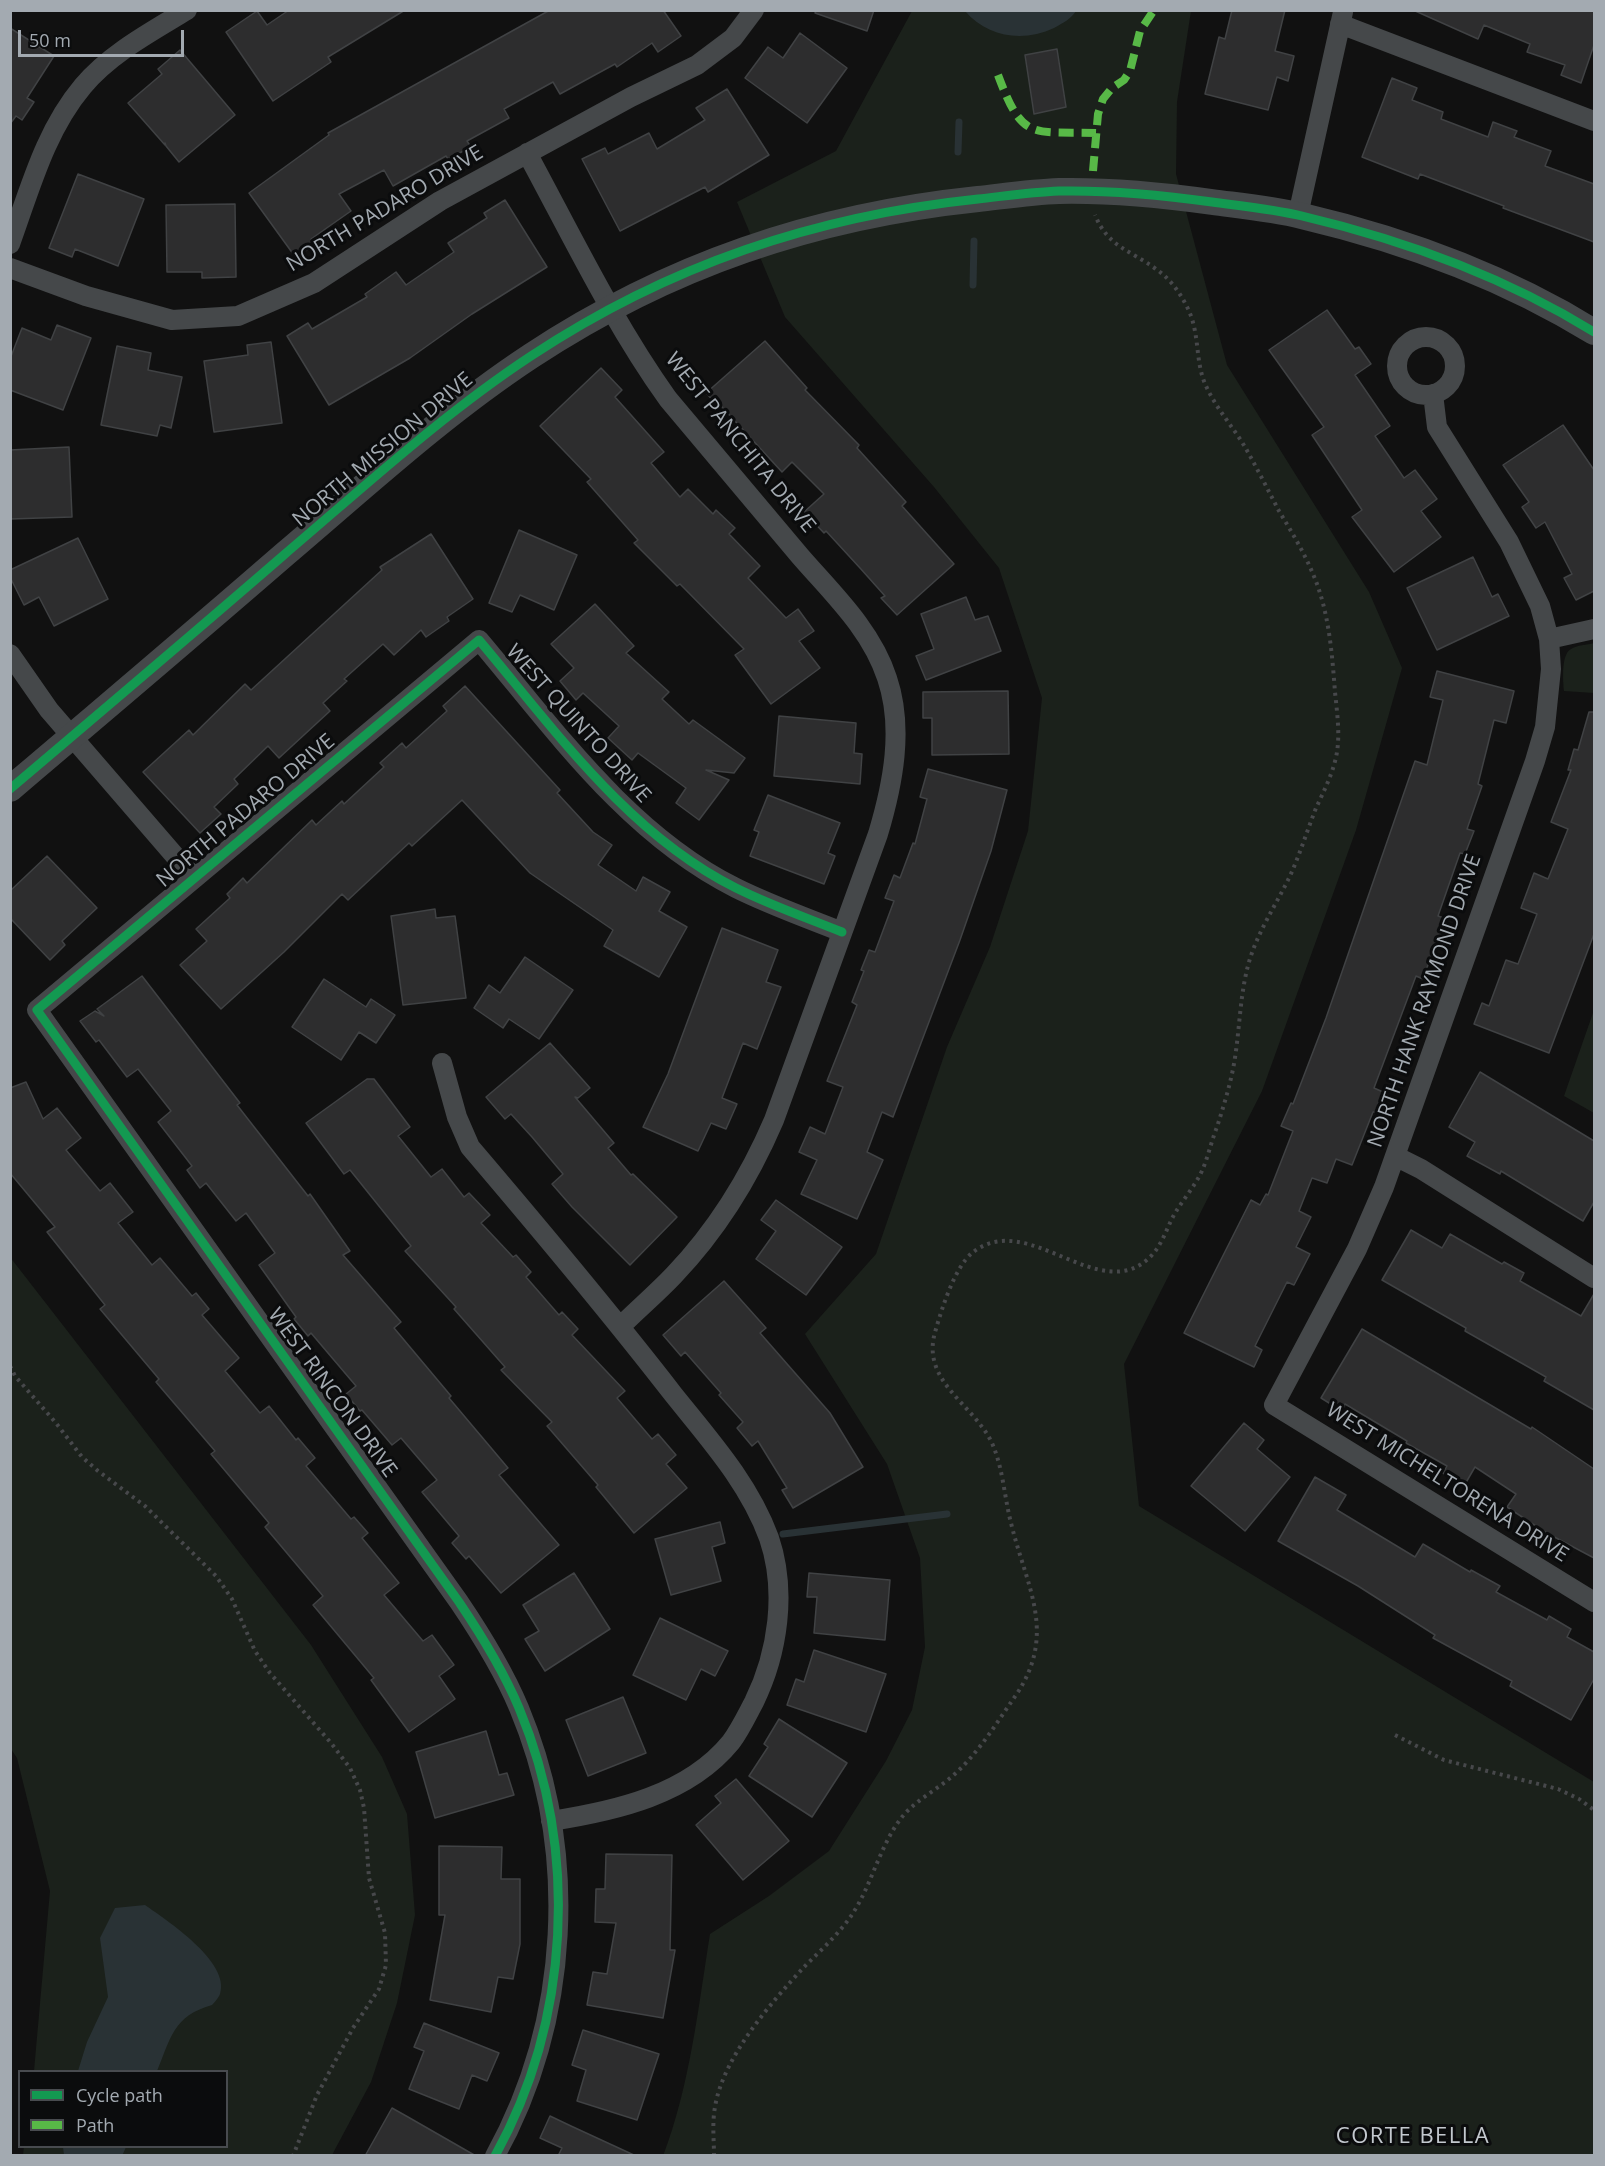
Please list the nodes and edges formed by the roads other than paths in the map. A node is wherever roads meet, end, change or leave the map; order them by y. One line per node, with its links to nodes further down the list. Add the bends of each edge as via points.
1 (187, 10): 7 (street, via 137,40 84,85 41,156)
2 (753, 12): 5 (street, NORTH PADARO DRIVE, via 733,38 697,65)
3 (1341, 17): 4 (street); 6 (street)
4 (1594, 122)
5 (527, 153): 8 (street, NORTH PADARO DRIVE, via 440,201 314,283 238,316 171,320 86,296); 9 (street, WEST PANCHITA DRIVE)
6 (1298, 214): 9 (street, NORTH MISSION DRIVE, via 1165,195 1072,191 940,203 887,211 782,236 727,255); 10 (street, NORTH MISSION DRIVE, via 1457,264 1506,284)
7 (10, 244)
8 (10, 268)
9 (612, 308): 16 (street, NORTH MISSION DRIVE, via 532,355 465,404); 19 (street, WEST PANCHITA DRIVE, via 668,399 843,603 876,652 887,678 896,718 889,797)
10 (1594, 332)
11 (1434, 394): 13 (street, NORTH HANK RAYMOND DRIVE, via 1437,427 1526,573)
12 (1594, 629): 13 (street)
13 (1549, 639): 22 (street, NORTH HANK RAYMOND DRIVE, via 1545,727)
14 (478, 640): 18 (street, NORTH PADARO DRIVE); 19 (street, WEST QUINTO DRIVE, via 602,785 658,837 736,888)
15 (10, 654): 16 (street)
16 (72, 737): 17 (street, NORTH MISSION DRIVE); 18 (street)
17 (10, 789)
18 (194, 878): 20 (street, NORTH PADARO DRIVE)
19 (842, 932): 24 (street, WEST PANCHITA DRIVE, via 758,1158 700,1245 675,1275)
20 (37, 1010): 27 (street, WEST RINCON DRIVE, via 482,1637 504,1675 527,1729)
21 (442, 1063): 24 (street, via 470,1147)
22 (1395, 1156): 23 (street); 25 (street, NORTH HANK RAYMOND DRIVE, via 1357,1249)
23 (1594, 1278)
24 (621, 1326): 27 (street, via 735,1473 755,1507 769,1538 777,1572 776,1629 770,1661 746,1717 731,1742 707,1765 631,1805)
25 (1274, 1405): 26 (street, WEST MICHELTORENA DRIVE)
26 (1594, 1602)
27 (551, 1821): 28 (street, WEST RINCON DRIVE, via 559,1922 552,1992 534,2066)
28 (495, 2156)

